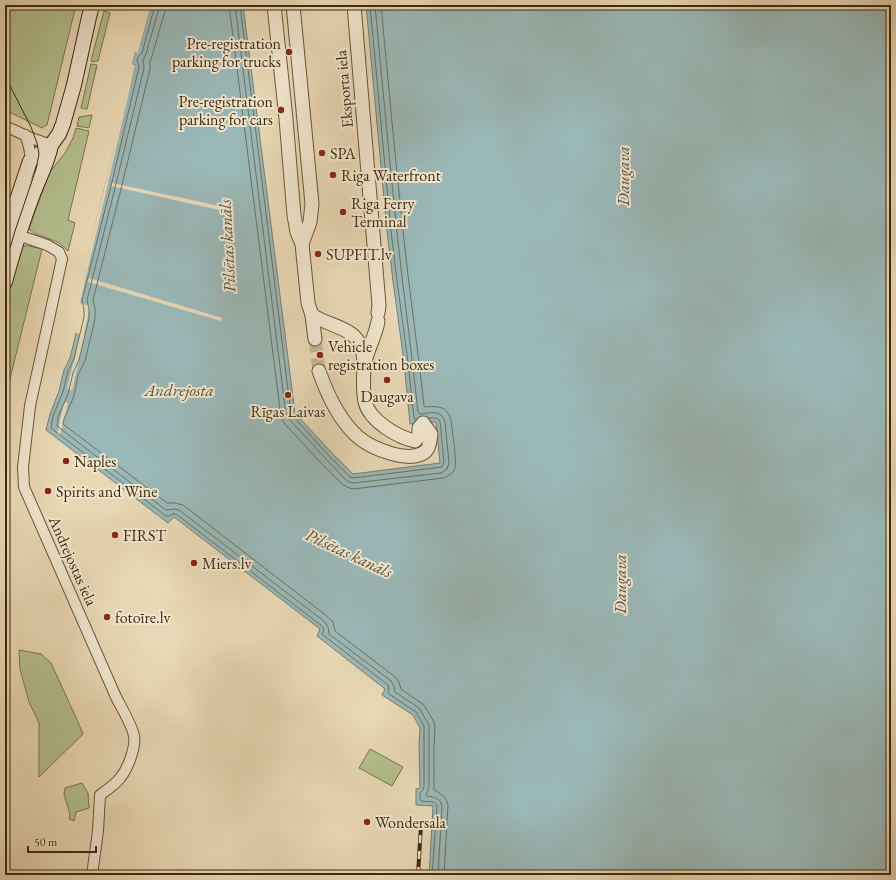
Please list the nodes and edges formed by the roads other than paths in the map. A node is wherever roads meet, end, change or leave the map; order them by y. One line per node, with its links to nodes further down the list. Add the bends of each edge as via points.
1 (92, 5): 7 (main road, via 67,108 59,134)
2 (274, 5): 10 (street, via 294,215)
3 (293, 5): 10 (street, via 312,204 310,222)
4 (354, 5): 14 (street, Eksporta iela, via 379,305)
5 (5, 126): 6 (street)
6 (25, 135): 7 (street); 8 (street)
7 (51, 145): 8 (main road); 9 (main road, via 39,178)
8 (30, 161): 9 (main road)
9 (10, 234): 11 (main road); 16 (street, Andrejostas iela, via 47,245 59,252 62,259 30,406 23,467 24,487 134,736 130,759 121,777 100,795)
10 (302, 244): 12 (street, via 308,303)
11 (5, 282)
12 (312, 315): 13 (street); 14 (street, via 343,328 354,336 360,344)
13 (315, 339)
14 (365, 366): 15 (street, via 365,403 371,414 400,436 415,440 418,428 423,423 431,434 427,450 412,456 400,455 372,446 358,437 336,408)
15 (319, 372)
16 (92, 875)

